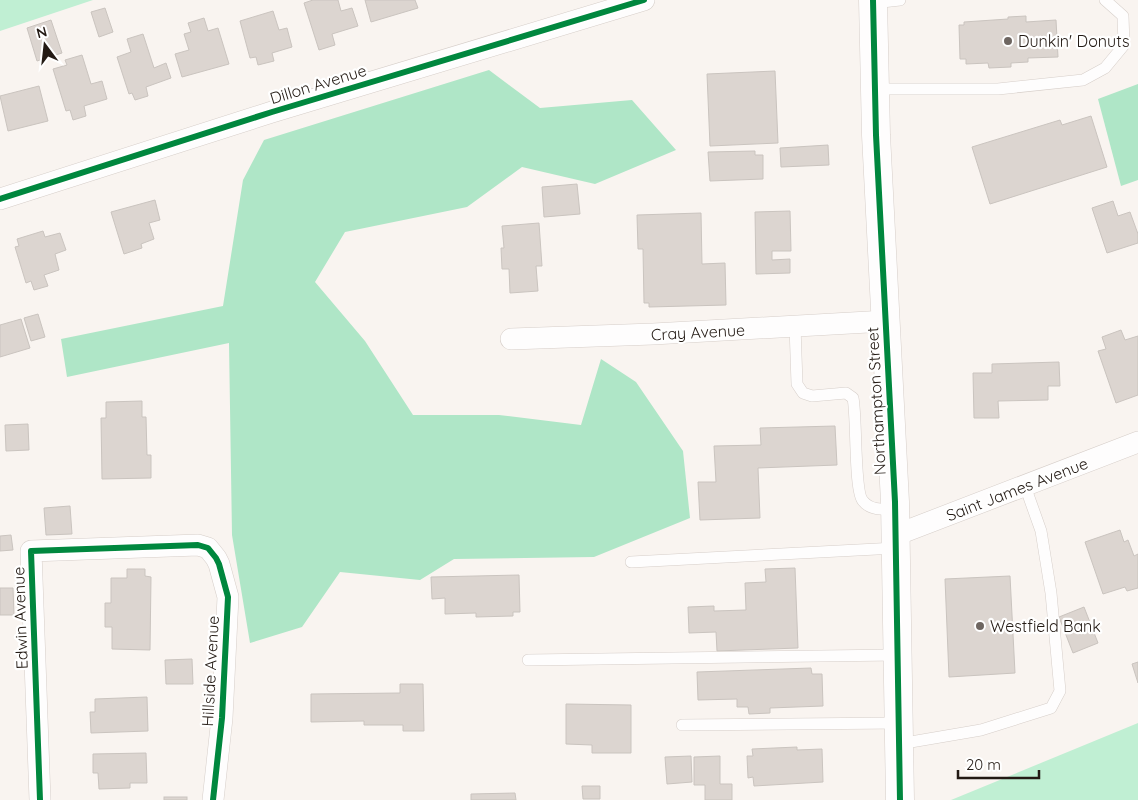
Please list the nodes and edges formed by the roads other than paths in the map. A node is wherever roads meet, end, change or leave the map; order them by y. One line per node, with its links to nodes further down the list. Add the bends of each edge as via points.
1 (644, 0): 6 (street, Dillon Avenue, via 272,112)
2 (900, 0): 4 (lane)
3 (1106, 0): 5 (lane, via 1123,16 1124,45 1105,68 1083,80 998,89)
4 (873, 1): 5 (main road, Northampton Street)
5 (875, 89): 7 (main road, Northampton Street)
6 (0, 199)
7 (886, 321): 8 (street, Cray Avenue); 12 (main road, Northampton Street)
8 (795, 326): 9 (street, Cray Avenue); 12 (lane, via 797,384 803,393 812,396 846,393 852,398 858,487 862,501)
9 (511, 339)
10 (1138, 442): 11 (street, Saint James Avenue)
11 (1025, 486): 12 (street, Saint James Avenue); 18 (lane, via 1042,531 1060,691 1051,708 981,730)
12 (895, 531): 14 (lane); 15 (main road, Northampton Street)
13 (208, 548): 19 (street, Edwin Avenue, via 198,545 32,551); 20 (street, Hillside Avenue, via 219,564 228,597 222,718)
14 (631, 562)
15 (898, 655): 16 (lane); 18 (main road, Northampton Street)
16 (528, 660)
17 (682, 725): 18 (lane)
18 (899, 734): 21 (main road, Northampton Street)
19 (40, 800)
20 (213, 800)
21 (900, 800)

